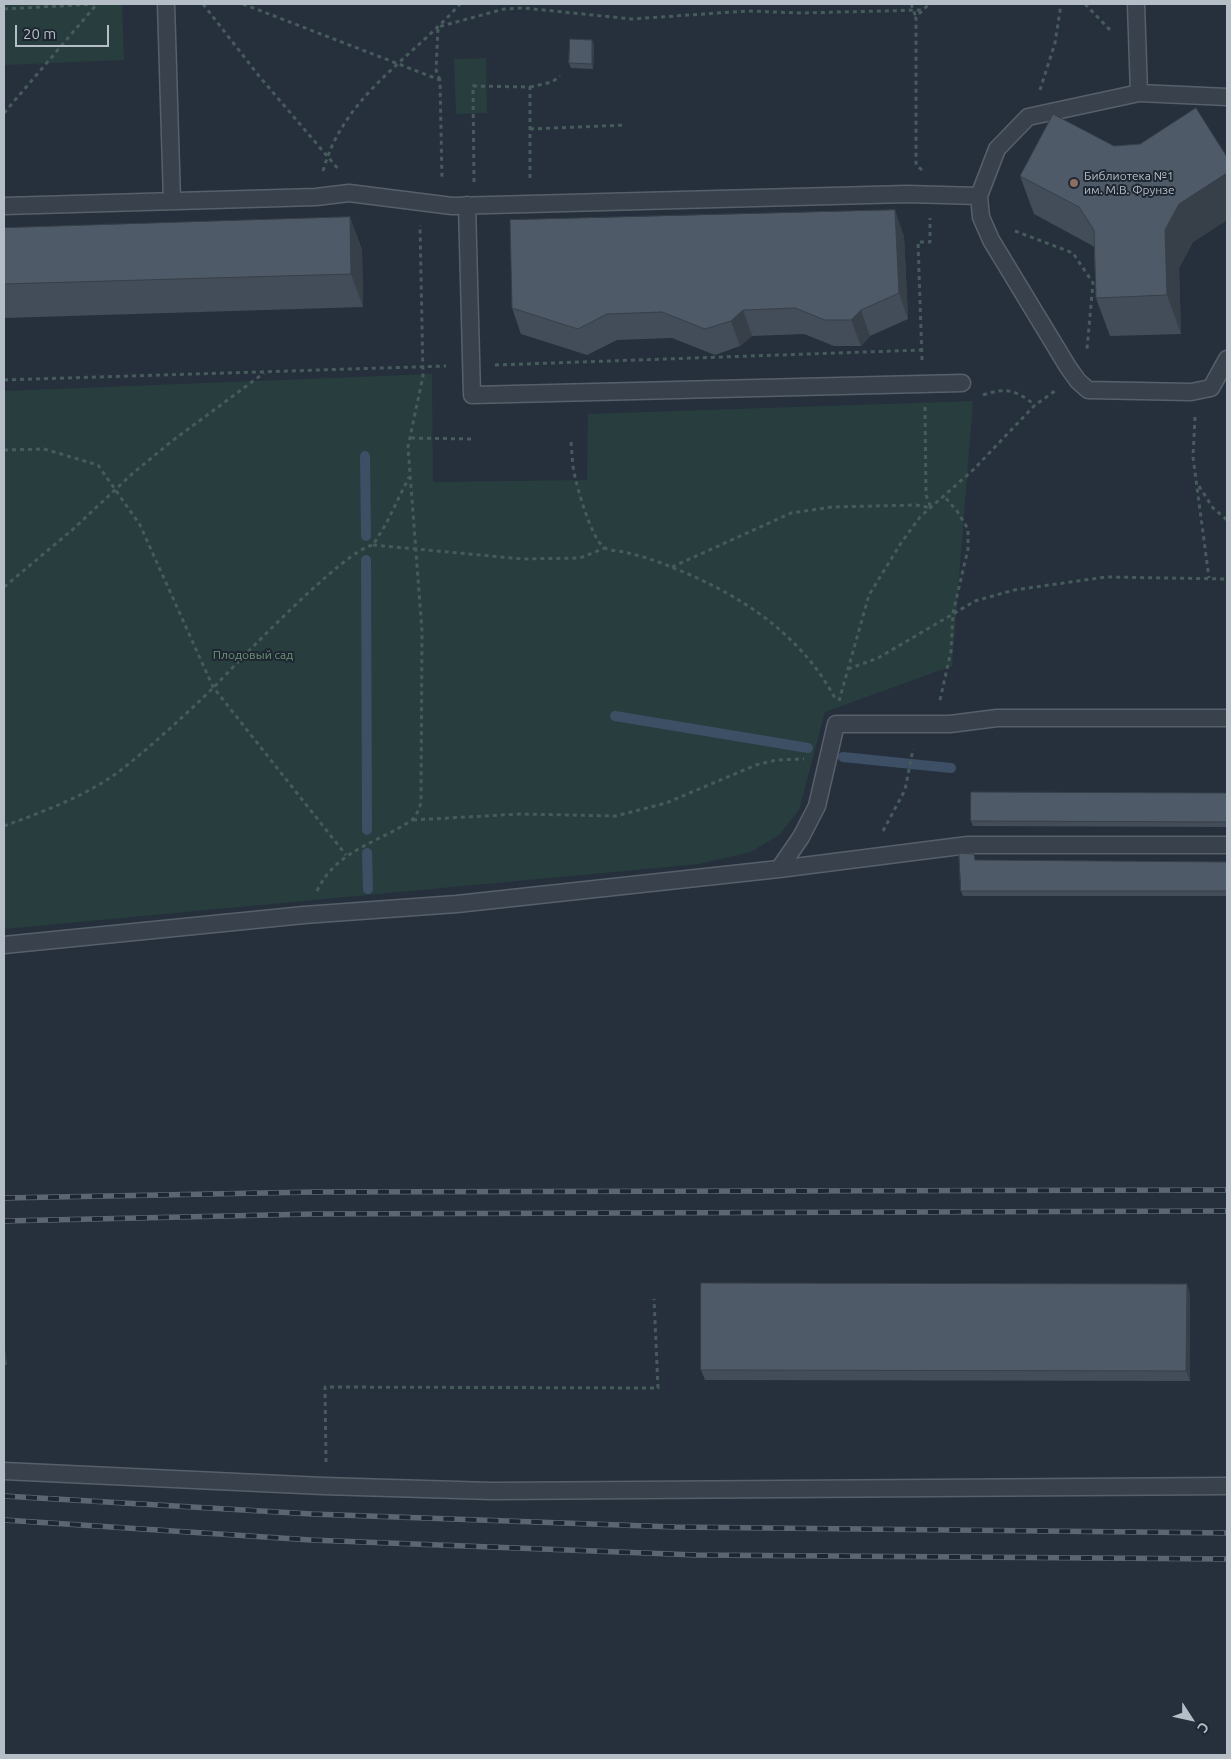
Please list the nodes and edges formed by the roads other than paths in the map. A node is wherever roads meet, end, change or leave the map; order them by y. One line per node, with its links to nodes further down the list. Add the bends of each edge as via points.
1 (166, 4): 6 (lane)
2 (1136, 4): 3 (lane)
3 (1139, 93): 4 (lane); 5 (lane, via 1028,118 997,149)
4 (1227, 97)
5 (978, 196): 7 (lane, via 907,194); 9 (lane, via 991,240 1078,381 1088,390 1197,391 1211,388)
6 (172, 201): 7 (lane, via 316,197 349,193); 8 (lane)
7 (471, 205): 10 (lane, via 472,395)
8 (4, 206)
9 (1227, 359)
10 (962, 383)
11 (1227, 718): 13 (lane, via 998,718 950,724 836,724 816,806 801,837)
12 (1227, 845): 13 (lane, via 968,845)
13 (779, 869): 14 (lane, via 457,904 304,915)
14 (4, 945)
15 (4, 1471): 16 (lane, via 492,1491)
16 (1227, 1486)

